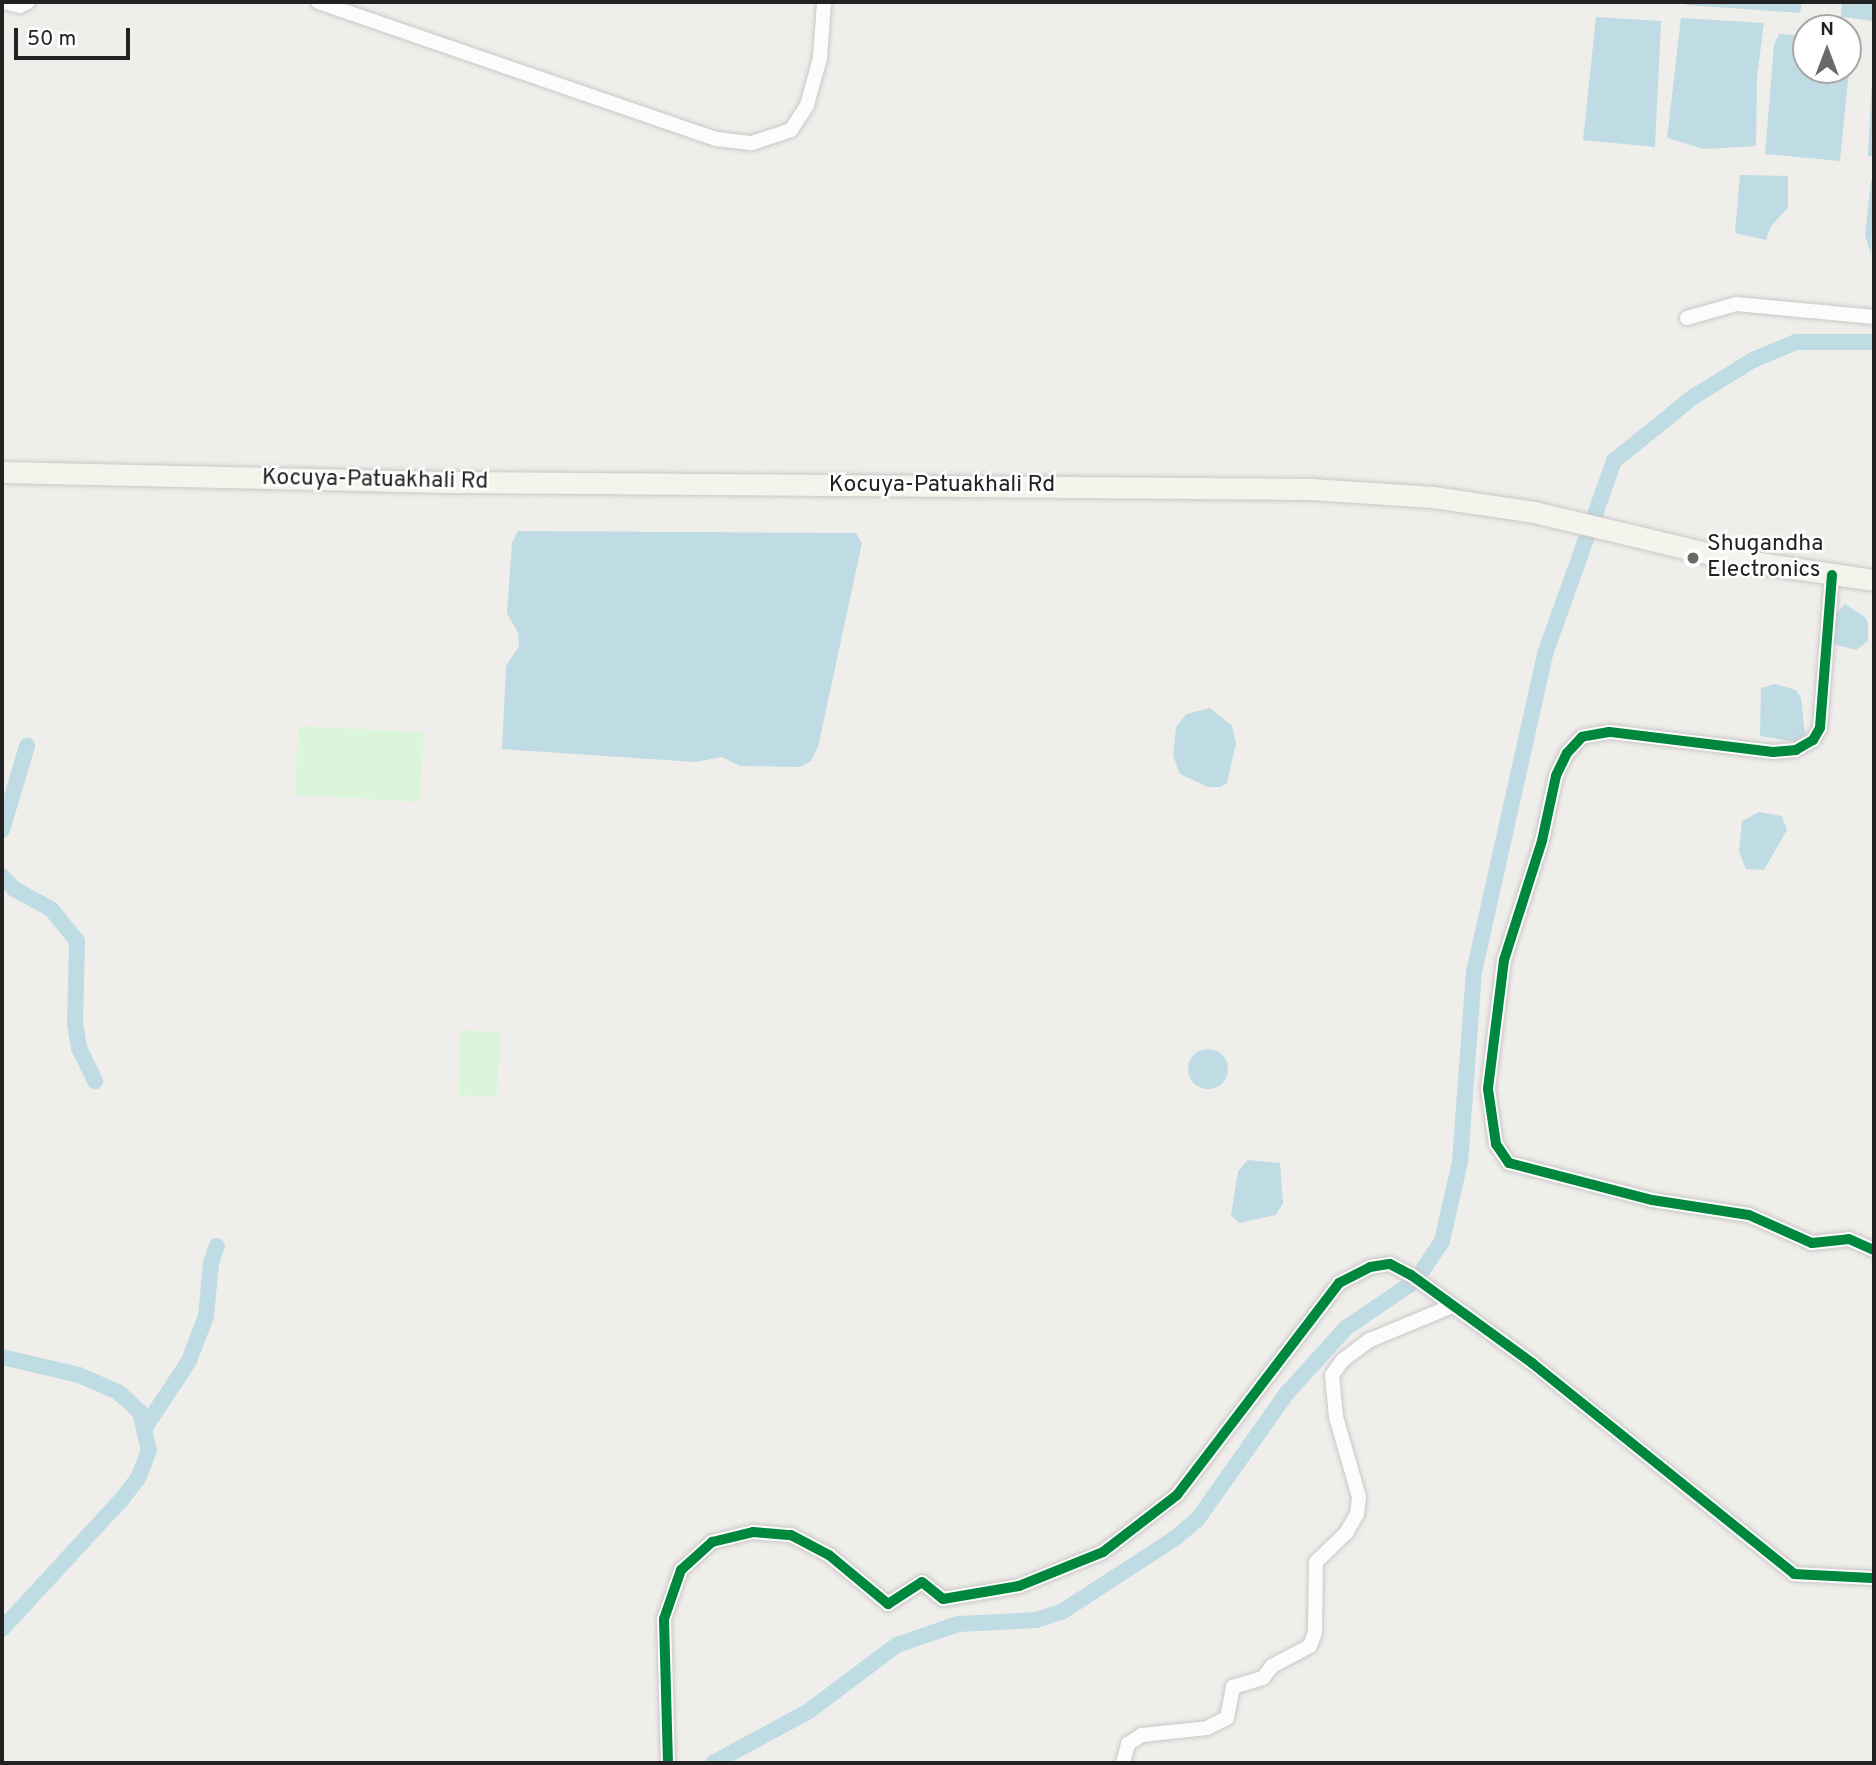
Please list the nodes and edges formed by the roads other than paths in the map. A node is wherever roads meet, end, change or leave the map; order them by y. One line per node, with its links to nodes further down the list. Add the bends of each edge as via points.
1 (4, 2): 2 (street, via 20,6)
2 (28, 2)
3 (318, 2): 4 (street, via 717,139 752,143 791,130 807,105 820,58)
4 (824, 2)
5 (1874, 317): 6 (street, via 1736,304)
6 (1687, 318)
7 (2, 472): 8 (main road, Kocuya-Patuakhali Rd, via 445,482 1311,489 1433,497 1569,520 1731,559)
8 (1832, 575): 9 (main road, Kocuya-Patuakhali Rd); 10 (street, via 1820,728 1813,740 1796,750 1773,752 1609,732 1583,737 1567,753 1556,776 1542,841 1504,960 1488,1090 1496,1144 1509,1163 1652,1200 1749,1215 1812,1243 1849,1239)
9 (1874, 580)
10 (1874, 1250)
11 (1452, 1306): 12 (street, via 1532,1363 1794,1574); 13 (street, via 1390,1264 1370,1267 1339,1283 1177,1495 1103,1552 1019,1586 943,1599 922,1582 888,1604 829,1555 791,1535 753,1532 712,1542 681,1570 664,1619); 14 (street, via 1370,1340 1343,1360 1332,1375 1336,1418 1359,1497 1357,1514 1346,1533 1316,1562 1315,1632 1310,1646 1272,1666 1263,1678 1233,1687 1227,1718 1207,1728 1142,1735 1128,1744)
12 (1874, 1578)
13 (668, 1763)
14 (1123, 1763)

